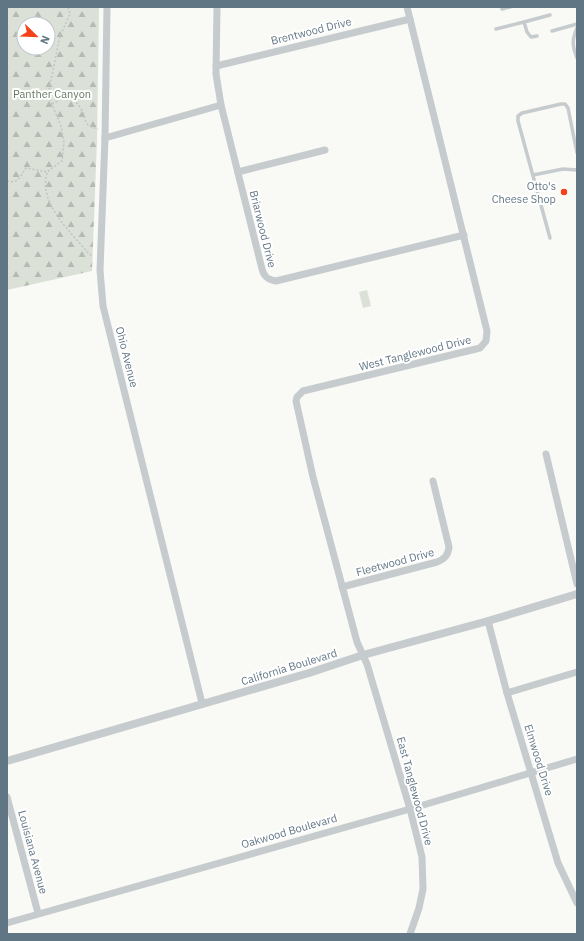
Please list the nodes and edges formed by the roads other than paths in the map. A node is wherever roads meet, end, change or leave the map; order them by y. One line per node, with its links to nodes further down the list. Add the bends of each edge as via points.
1 (107, 7): 17 (street, Ohio Avenue)
2 (217, 7): 15 (street, Briarwood Drive)
3 (407, 7): 7 (street, West Tanglewood Drive)
4 (510, 7): 5 (lane)
5 (502, 9)
6 (550, 15): 8 (lane)
7 (410, 19): 15 (street, Brentwood Drive); 23 (street, West Tanglewood Drive)
8 (524, 22): 11 (lane); 13 (lane, via 531,37)
9 (577, 24): 12 (lane)
10 (577, 28): 14 (lane, via 573,37)
11 (496, 29)
12 (552, 31)
13 (536, 36)
14 (577, 58)
15 (216, 66): 16 (street, Briarwood Drive)
16 (221, 104): 17 (street); 21 (street, Briarwood Drive)
17 (105, 135): 34 (street, Ohio Avenue, via 100,270 103,306)
18 (324, 150): 21 (street)
19 (577, 153): 22 (lane, via 565,104 521,114 518,119)
20 (577, 170): 22 (lane, via 563,169)
21 (238, 172): 23 (street, Briarwood Drive, via 263,274 270,280 276,281)
22 (533, 175): 24 (lane)
23 (464, 235): 28 (street, West Tanglewood Drive, via 487,330 484,345 304,391 297,397 312,470)
24 (550, 238)
25 (546, 454): 27 (street)
26 (433, 481): 28 (street, Fleetwood Drive, via 449,547 446,557 437,562)
27 (577, 584)
28 (342, 587): 31 (street, West Tanglewood Drive)
29 (577, 594): 30 (street, California Boulevard)
30 (488, 621): 31 (street, California Boulevard); 33 (street, Elmwood Drive)
31 (363, 655): 34 (street, California Boulevard); 39 (street, East Tanglewood Drive)
32 (577, 672): 33 (street)
33 (507, 692): 37 (street, Elmwood Drive)
34 (202, 703): 36 (street, California Boulevard)
35 (577, 759): 37 (street, Oakwood Boulevard)
36 (7, 761)
37 (531, 772): 39 (street, Oakwood Boulevard); 40 (street, Elmwood Drive, via 558,863)
38 (7, 797): 41 (street, Louisiana Avenue)
39 (410, 809): 41 (street, Oakwood Boulevard); 43 (street, East Tanglewood Drive, via 422,857 423,889)
40 (577, 903)
41 (38, 913): 42 (street, Oakwood Boulevard)
42 (7, 923)
43 (410, 934)

